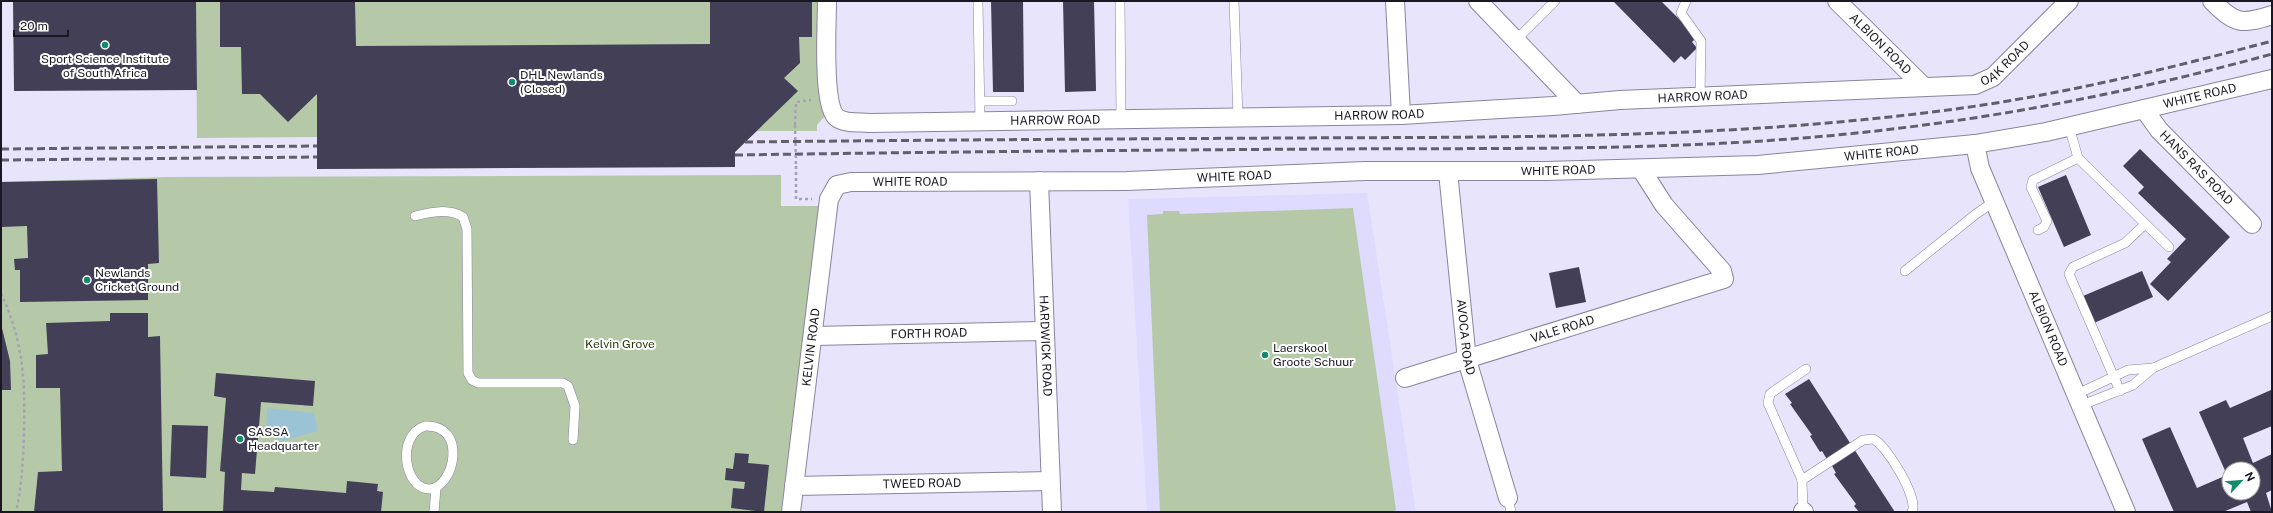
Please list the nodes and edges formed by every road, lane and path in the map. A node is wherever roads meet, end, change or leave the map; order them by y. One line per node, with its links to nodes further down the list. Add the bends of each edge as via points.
1 (827, 1): 25 (street, HARROW ROAD, via 828,99 836,116 848,121 869,123)
2 (978, 1): 19 (lane)
3 (1120, 1): 24 (lane)
4 (1234, 1): 23 (lane)
5 (1395, 1): 22 (street)
6 (1478, 1): 13 (street)
7 (1555, 1): 13 (lane)
8 (1686, 1): 16 (lane, via 1681,13 1701,41)
9 (1838, 1): 15 (street, ALBION ROAD)
10 (2069, 1): 15 (street, OAK ROAD, via 1986,82 1975,85)
11 (2212, 1): 12 (street, via 2229,18 2244,22)
12 (2272, 15)
13 (1516, 40): 20 (street)
14 (2272, 79): 21 (street, WHITE ROAD)
15 (1924, 87): 16 (street, HARROW ROAD)
16 (1700, 96): 20 (street, HARROW ROAD)
17 (1012, 101): 19 (lane)
18 (796, 102): 33 (path, bridge)
19 (980, 102): 25 (lane)
20 (1577, 104): 22 (street, HARROW ROAD)
21 (2144, 109): 26 (street, WHITE ROAD); 37 (street, HANS RAS ROAD, via 2159,130)
22 (1401, 115): 23 (street, HARROW ROAD)
23 (1238, 117): 24 (street, HARROW ROAD)
24 (1120, 119): 25 (street, HARROW ROAD)
25 (980, 121)
26 (2069, 126): 27 (street, WHITE ROAD); 28 (lane)
27 (1975, 144): 29 (street, WHITE ROAD, via 1758,165); 34 (street, ALBION ROAD, via 1980,168)
28 (2078, 158): 36 (lane); 38 (lane, via 2033,180 2031,187 2047,221 2044,227)
29 (1641, 169): 30 (street, WHITE ROAD); 45 (street, VALE ROAD, via 1664,205 1722,270 1724,276 1720,282)
30 (1448, 172): 31 (street, WHITE ROAD, via 1365,171 1127,181); 45 (street, AVOCA ROAD)
31 (1039, 180): 32 (street, WHITE ROAD, via 896,180); 43 (street, HARDWICK ROAD)
32 (837, 185): 44 (street, KELVIN ROAD, via 829,199)
33 (796, 199)
34 (1995, 201): 40 (lane); 51 (street, ALBION ROAD)
35 (415, 216): 52 (lane, via 454,212 463,217 467,230 468,373 472,380 563,383 568,386 575,406)
36 (2145, 224): 39 (lane); 48 (lane, via 2125,243 2073,267 2069,274)
37 (2252, 224)
38 (2038, 230)
39 (2169, 246)
40 (1905, 271)
41 (1, 293): 59 (path, via 17,335 24,368 24,461)
42 (2272, 316): 46 (lane)
43 (1044, 331): 44 (street, FORTH ROAD); 54 (street, HARDWICK ROAD)
44 (814, 336): 55 (street, KELVIN ROAD)
45 (1467, 360): 49 (street, VALE ROAD); 57 (street, AVOCA ROAD)
46 (2153, 368): 48 (lane, via 2128,370); 50 (lane, via 2136,383)
47 (1806, 369): 53 (lane, via 1770,394 1768,403)
48 (2114, 375): 50 (lane); 51 (lane)
49 (1404, 378)
50 (2120, 391): 51 (lane)
51 (2080, 400): 64 (street, ALBION ROAD)
52 (573, 440)
53 (1802, 480): 58 (lane); 63 (lane, via 1863,440 1873,438 1882,444 1910,490 1913,499)
54 (1050, 481): 55 (street, TWEED ROAD); 62 (street, HARDWICK ROAD)
55 (794, 486): 61 (street, KELVIN ROAD)
56 (436, 488): 56 (lane, via 425,489 415,483 406,452 411,435 425,426 444,431 450,437 453,446 446,479); 60 (lane)
57 (1509, 505)
58 (1804, 511)
59 (16, 512)
60 (434, 512)
61 (791, 512)
62 (1052, 512)
63 (1912, 512)
64 (2126, 512)

